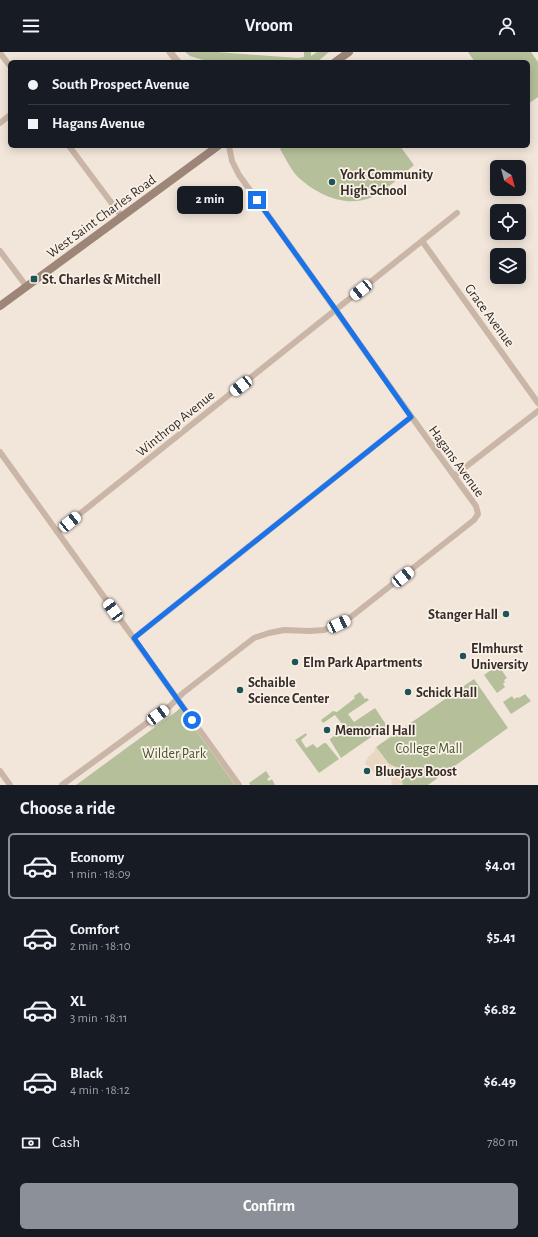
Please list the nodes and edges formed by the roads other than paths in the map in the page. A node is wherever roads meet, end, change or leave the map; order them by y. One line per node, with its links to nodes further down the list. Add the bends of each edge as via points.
1 (170, 52): 4 (street)
2 (349, 52): 5 (main road)
3 (0, 53): 6 (street)
4 (176, 60)
5 (338, 60)
6 (8, 63)
7 (8, 117): 8 (street)
8 (0, 123)
9 (70, 148): 13 (street)
10 (215, 148): 13 (main road, West Saint Charles Road)
11 (229, 148): 18 (street, Hagans Avenue, via 239,176)
12 (457, 212): 14 (street, Winthrop Avenue)
13 (122, 217): 16 (main road, West Saint Charles Road)
14 (422, 241): 18 (street, Winthrop Avenue); 19 (street, Grace Avenue)
15 (0, 251): 16 (street)
16 (27, 287): 17 (main road, West Saint Charles Road)
17 (0, 306)
18 (336, 310): 21 (street, Hagans Avenue); 24 (street, Winthrop Avenue)
19 (538, 403)
20 (538, 411): 23 (street)
21 (411, 417): 23 (street, Hagans Avenue); 25 (street)
22 (0, 452): 24 (street)
23 (454, 476): 26 (street, Hagans Avenue, via 476,506 478,514 474,520 347,620 324,630 284,630 254,638)
24 (57, 532): 25 (street)
25 (134, 638): 26 (street)
26 (177, 699): 29 (street); 30 (street)
27 (0, 771): 28 (street)
28 (10, 785)
29 (62, 785)
30 (239, 785)

